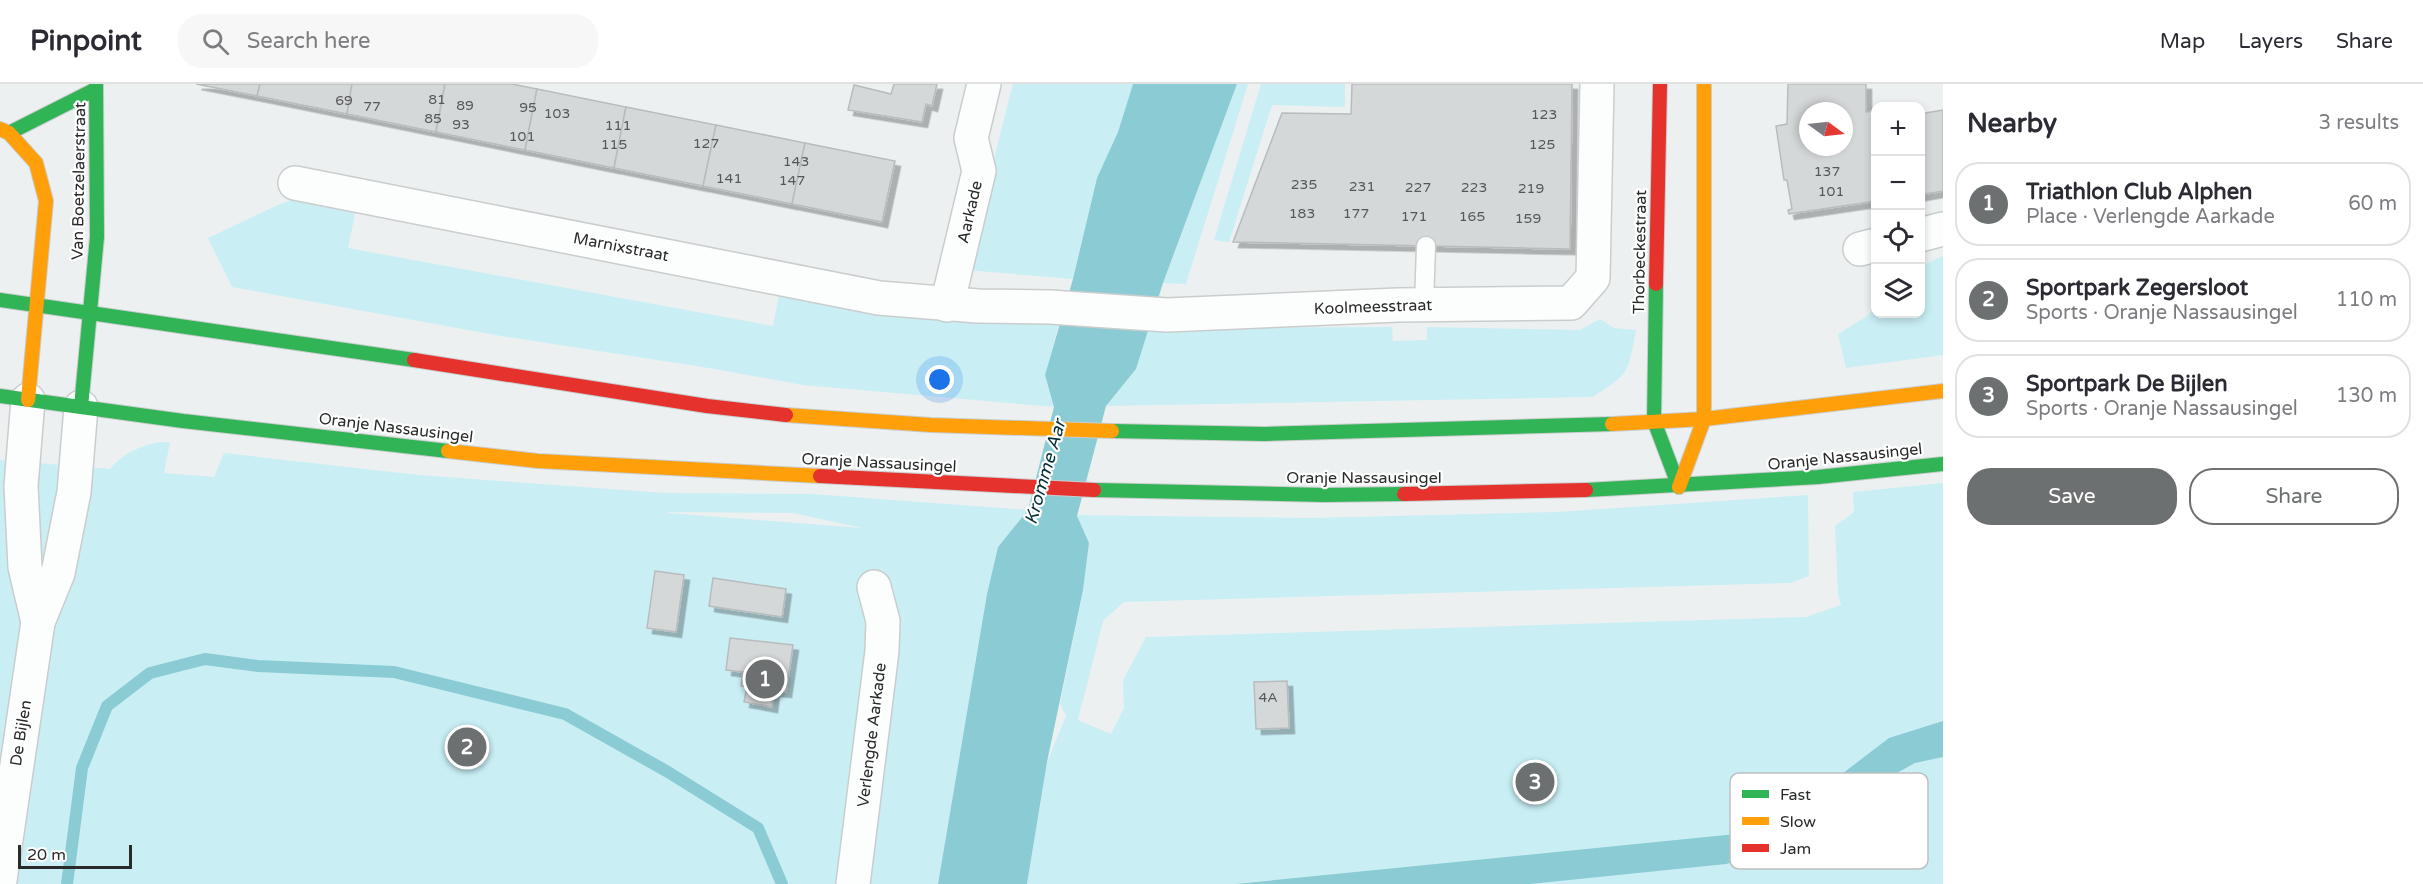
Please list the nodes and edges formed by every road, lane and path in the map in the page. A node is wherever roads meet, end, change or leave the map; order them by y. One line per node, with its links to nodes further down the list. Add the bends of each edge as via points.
1 (984, 84): 13 (street, Aarkade, via 971,138 979,171)
2 (1597, 84): 14 (street, Koolmeesstraat, via 1593,278 1571,303)
3 (1660, 84): 20 (main road, Thorbeckestraat)
4 (1704, 84): 19 (main road)
5 (96, 86): 6 (main road); 15 (main road, Van Boetzelaerstraat, via 97,237)
6 (4, 131): 12 (main road, via 36,163 46,201)
7 (295, 183): 13 (street, Marnixstraat, via 879,298)
8 (1943, 229): 9 (street)
9 (1925, 234)
10 (1426, 246): 14 (lane)
11 (0, 300): 12 (main road)
12 (38, 304): 15 (main road); 17 (main road)
13 (947, 304): 14 (street, Koolmeesstraat, via 1167,315)
14 (1424, 305)
15 (90, 313): 18 (main road); 20 (main road, via 768,414 872,422 1265,434)
16 (1943, 391): 19 (main road)
17 (14, 398): 18 (main road, Oranje Nassausingel); 24 (street, De Bijlen, via 25,567)
18 (81, 408): 22 (main road, Oranje Nassausingel, via 538,461 1022,487 1324,495); 24 (street, De Bijlen, via 67,531 58,573)
19 (1704, 419): 20 (main road); 22 (main road)
20 (1654, 421): 22 (main road)
21 (1943, 464): 22 (main road, Oranje Nassausingel)
22 (1679, 487)
23 (874, 586): 26 (street, Verlengde Aarkade, via 883,621 882,651)
24 (38, 622): 25 (street, De Bijlen)
25 (0, 880)
26 (854, 884)

